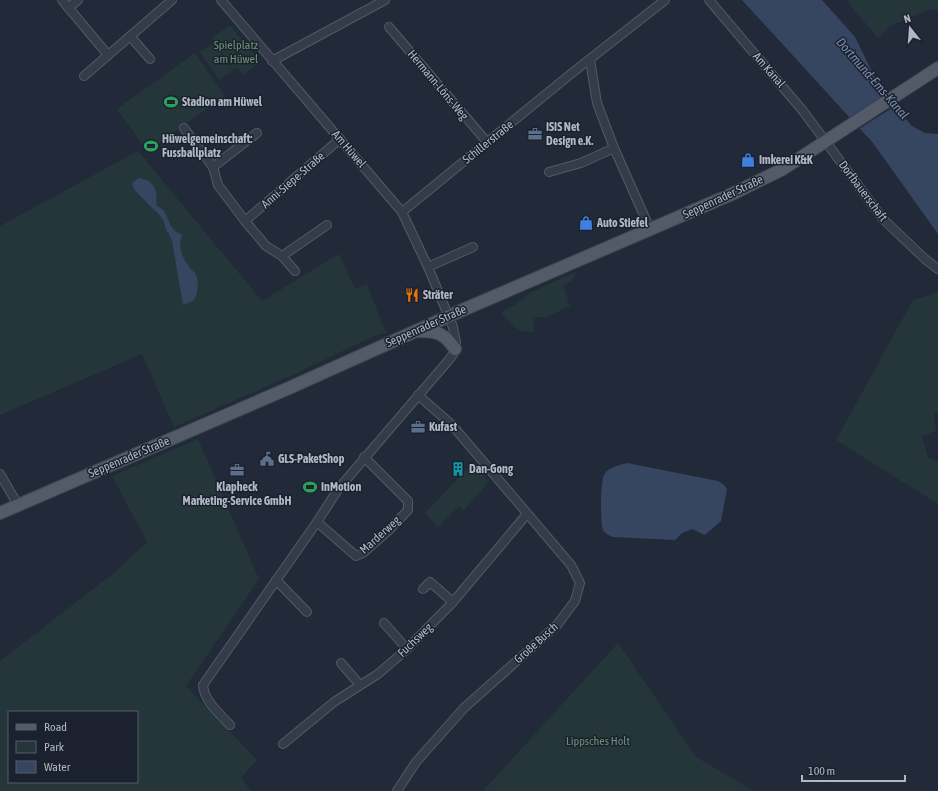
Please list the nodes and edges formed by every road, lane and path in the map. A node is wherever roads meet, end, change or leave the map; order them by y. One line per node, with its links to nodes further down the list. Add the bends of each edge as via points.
1 (62, 0): 8 (street)
2 (78, 0): 8 (street)
3 (172, 0): 10 (street)
4 (221, 0): 14 (street, Am Hüwel)
5 (385, 0): 14 (street)
6 (665, 0): 13 (street)
7 (709, 0): 21 (street, Am Kanal, via 804,111)
8 (68, 8): 11 (street)
9 (389, 27): 20 (street, Hermann-Löns-Weg)
10 (130, 36): 11 (street); 12 (street)
11 (108, 55): 16 (street)
12 (150, 59)
13 (590, 60): 20 (street, Schillerstraße); 22 (street, via 597,103)
14 (272, 61): 19 (street, Am Hüwel)
15 (938, 68): 21 (main road, Seppenrader Straße)
16 (84, 76)
17 (184, 128): 23 (street)
18 (257, 132): 23 (street)
19 (340, 139): 25 (street, Am Hüwel); 26 (street, Anni-Siepe-Straße)
20 (487, 142): 25 (street, Schillerstraße)
21 (826, 142): 28 (main road, Seppenrader Straße, via 777,172); 32 (street, Dorfbauerschaft, via 883,219)
22 (614, 148): 24 (street, via 581,163); 28 (street)
23 (213, 167): 26 (street, via 218,184)
24 (549, 172)
25 (402, 212): 31 (street, Am Hüwel)
26 (245, 221): 30 (street, via 266,246)
27 (327, 225): 30 (street)
28 (650, 229): 34 (main road, Seppenrader Straße)
29 (473, 247): 31 (street)
30 (282, 256): 33 (street)
31 (428, 266): 34 (street, Am Hüwel)
32 (938, 269)
33 (295, 271)
34 (449, 316): 35 (main road, Seppenrader Straße); 36 (street, via 455,337)
35 (414, 331): 36 (main road, via 441,334); 40 (main road, Seppenrader Straße)
36 (455, 349): 37 (street, via 448,361)
37 (418, 395): 38 (street); 42 (street, Große Busch, via 452,425)
38 (364, 457): 43 (street, via 339,488); 43 (street, Marderweg, via 408,501 408,510 363,553 356,556)
39 (0, 474): 40 (street)
40 (18, 506): 41 (main road, Seppenrader Straße)
41 (0, 513)
42 (527, 514): 46 (street, Fuchsweg); 54 (street, Große Busch, via 571,565 580,583 575,601 557,625 464,708 416,762)
43 (317, 522): 44 (street)
44 (276, 580): 47 (street); 52 (street, via 203,685 206,698)
45 (423, 589): 46 (street, via 430,582)
46 (453, 602): 49 (street, Fuchsweg)
47 (307, 612)
48 (384, 623): 49 (street)
49 (407, 649): 51 (street, Fuchsweg, via 378,674)
50 (341, 663): 51 (street)
51 (360, 685): 53 (street, Fuchsweg, via 334,702)
52 (230, 725)
53 (283, 744)
54 (397, 791)

